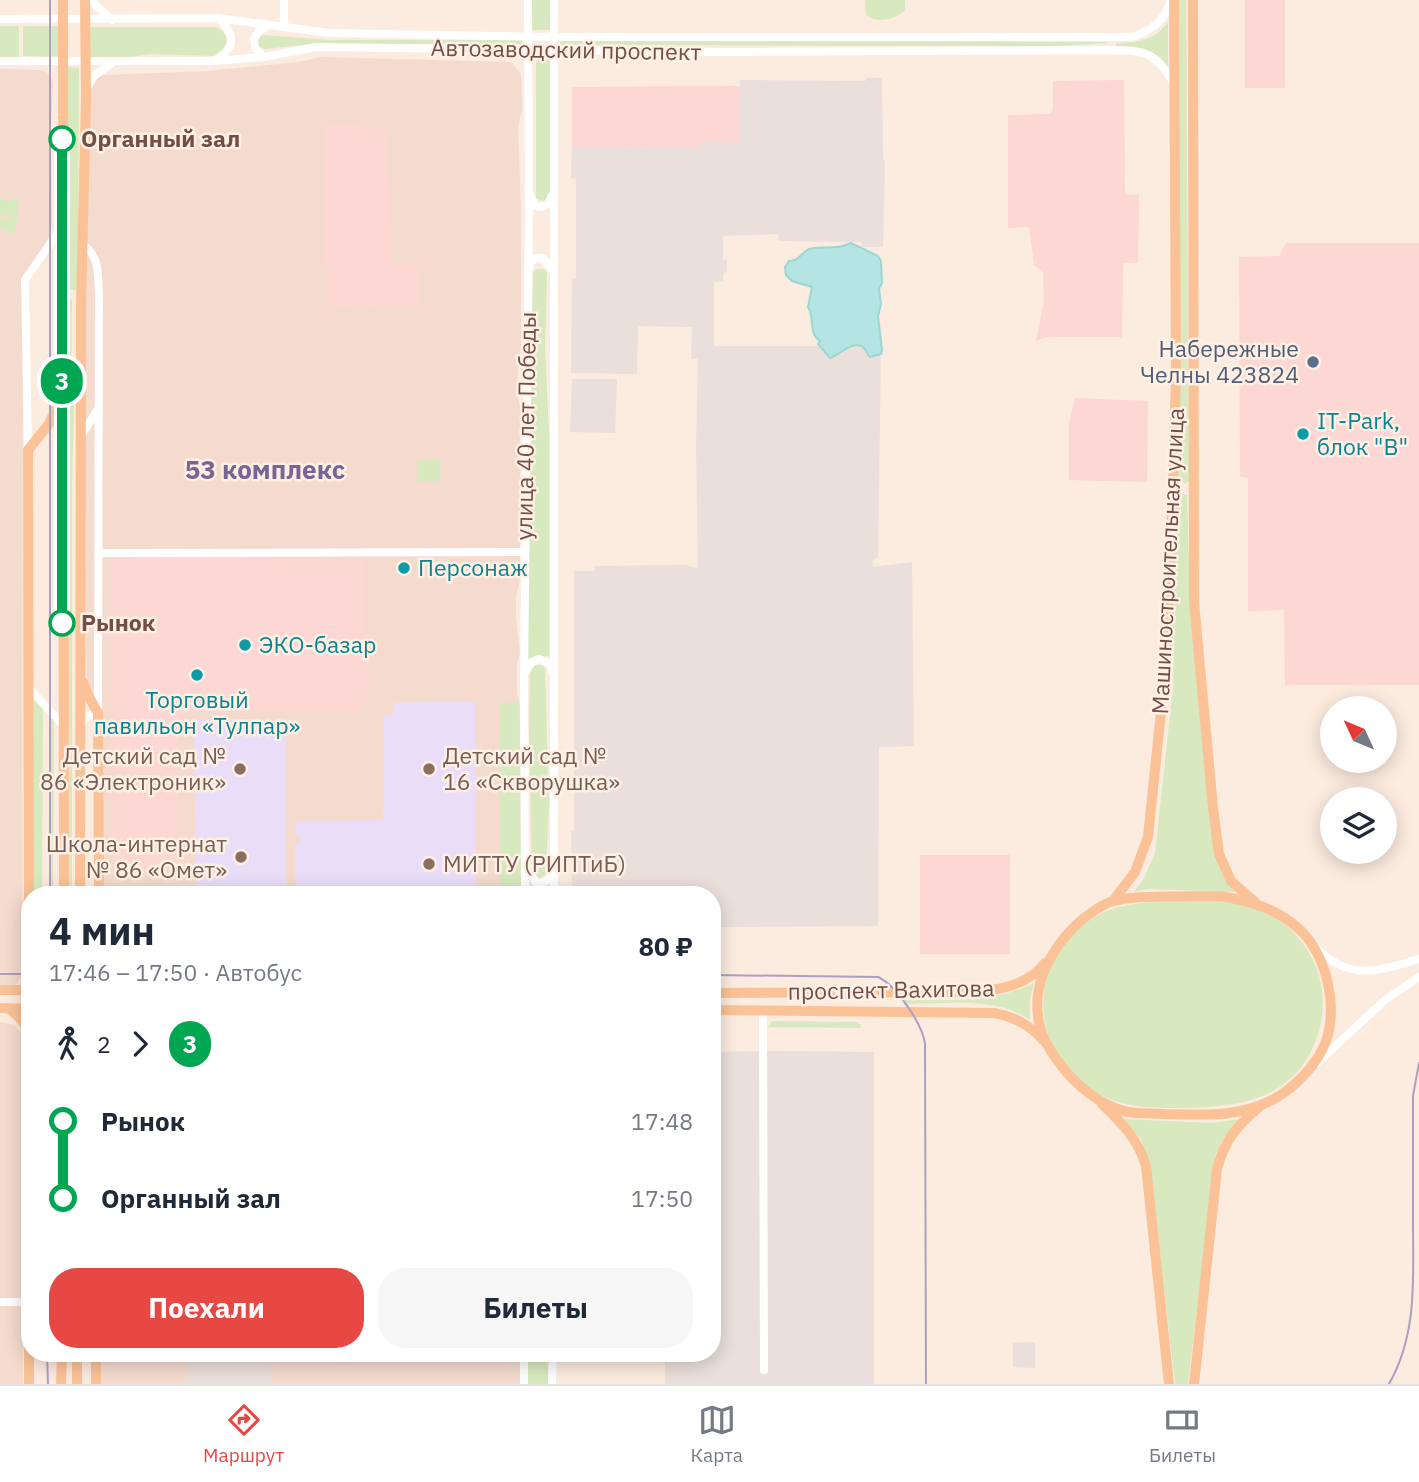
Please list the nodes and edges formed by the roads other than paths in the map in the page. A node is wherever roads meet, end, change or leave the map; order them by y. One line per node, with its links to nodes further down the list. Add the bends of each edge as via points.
1 (63, 0): 11 (main road)
2 (87, 0): 10 (main road); 12 (street)
3 (284, 0): 14 (street)
4 (528, 0): 15 (street, улица 40 лет Победы)
5 (554, 0): 17 (street, улица 40 лет Победы)
6 (1172, 0): 16 (street, Автозаводский проспект, via 1166,14 1149,31 1133,37); 29 (main road, Машиностроительная улица)
7 (1193, 0): 44 (main road, Машиностроительная улица)
8 (218, 18): 12 (street, Автозаводский проспект); 13 (street, Автозаводский проспект); 25 (street, via 227,27 231,45)
9 (0, 19): 11 (street, Автозаводский проспект)
10 (85, 19): 11 (street, Автозаводский проспект); 12 (street, Автозаводский проспект); 27 (main road)
11 (63, 20): 26 (main road)
12 (113, 20)
13 (269, 25): 14 (street, Автозаводский проспект); 23 (street, via 254,40)
14 (284, 27): 15 (street, Автозаводский проспект, via 329,33)
15 (528, 36): 17 (street, Автозаводский проспект); 19 (street, улица 40 лет Победы)
16 (1107, 36): 18 (street, Автозаводский проспект); 21 (street, via 1111,42)
17 (554, 37): 18 (street, Автозаводский проспект); 22 (street, улица 40 лет Победы)
18 (963, 37): 20 (street, via 968,42)
19 (528, 50): 22 (street, Автозаводский проспект); 23 (street, Автозаводский проспект, via 316,47); 31 (street, улица 40 лет Победы)
20 (962, 50): 21 (street, Автозаводский проспект); 22 (street, Автозаводский проспект)
21 (1103, 50): 29 (street, Автозаводский проспект, via 1146,52 1166,68)
22 (554, 51): 32 (street, улица 40 лет Победы)
23 (264, 57): 25 (street, Автозаводский проспект)
24 (0, 61): 26 (street, Автозаводский проспект)
25 (214, 61): 28 (street, Автозаводский проспект)
26 (63, 62): 27 (street, Автозаводский проспект); 33 (main road)
27 (85, 62): 28 (street, Автозаводский проспект); 30 (main road)
28 (113, 62): 30 (street, via 94,76)
29 (1174, 84): 43 (main road, Машиностроительная улица)
30 (86, 91): 34 (main road)
31 (528, 188): 32 (street, via 535,206 542,207); 36 (street, улица 40 лет Победы)
32 (554, 189): 35 (street, улица 40 лет Победы)
33 (63, 225): 37 (main road); 42 (street, via 25,280)
34 (82, 243): 38 (main road); 40 (street, via 97,260)
35 (554, 272): 36 (street, via 543,258 536,258 530,263); 48 (street, улица 40 лет Победы)
36 (528, 279): 45 (street, улица 40 лет Победы)
37 (63, 305): 38 (main road, via 71,296 78,298); 39 (main road)
38 (81, 306): 41 (main road)
39 (62, 391): 42 (main road, via 48,424); 52 (main road)
40 (99, 408): 41 (street); 46 (street)
41 (81, 436): 47 (main road)
42 (28, 450): 50 (main road)
43 (1172, 478): 44 (main road, via 1183,490 1189,489); 62 (main road, Машиностроительная улица, via 1171,602 1148,837 1135,872)
44 (1193, 478): 63 (main road, Машиностроительная улица, via 1194,601 1217,839 1231,881)
45 (525, 552): 46 (street); 49 (street, улица 40 лет Победы)
46 (98, 553): 51 (street)
47 (79, 665): 51 (main road, via 85,691); 53 (main road)
48 (553, 674): 49 (street, via 550,664 539,659 527,667); 55 (street, улица 40 лет Победы)
49 (524, 677): 54 (street, улица 40 лет Победы)
50 (28, 687): 52 (street); 56 (main road)
51 (98, 713): 53 (street); 59 (main road)
52 (63, 725): 57 (main road)
53 (79, 726): 58 (main road)
54 (525, 868): 55 (street, via 537,883 550,879); 60 (street, улица 40 лет Победы)
55 (554, 871): 61 (street, улица 40 лет Победы)
56 (29, 886)
57 (64, 886)
58 (80, 886)
59 (99, 886)
60 (525, 886)
61 (554, 886)
62 (1112, 901): 63 (main road, via 1221,896); 65 (main road, проспект Вахитова, via 1072,928)
63 (1255, 902): 64 (main road, via 1299,928)
64 (1316, 948): 66 (street, via 1340,966 1357,971 1375,972); 78 (main road, via 1328,978 1330,1018 1323,1050)
65 (1055, 949): 71 (main road, проспект Вахитова, via 1029,979 992,991); 77 (main road, via 1037,1001)
66 (1419, 959)
67 (1419, 978): 78 (street, via 1385,1000)
68 (0, 990): 69 (main road)
69 (21, 990)
70 (721, 993): 71 (main road, проспект Вахитова)
71 (813, 993): 75 (main road, via 832,1001)
72 (4, 1008): 76 (main road)
73 (721, 1010): 74 (main road, проспект Вахитова)
74 (763, 1011): 75 (main road, проспект Вахитова); 89 (street)
75 (813, 1011): 77 (main road, проспект Вахитова, via 994,1013 1023,1023)
76 (21, 1019)
77 (1047, 1044): 79 (main road, via 1058,1063)
78 (1300, 1080): 80 (main road)
79 (1099, 1101): 80 (main road, via 1128,1112 1220,1115); 96 (main road, via 1135,1139 1146,1166)
80 (1262, 1104): 97 (main road, via 1230,1135 1217,1169)
81 (0, 1302): 82 (street)
82 (21, 1302)
83 (29, 1362): 90 (main road)
84 (62, 1362): 91 (main road)
85 (77, 1362): 92 (main road)
86 (96, 1362): 93 (main road)
87 (524, 1362): 94 (street)
88 (553, 1362): 95 (street)
89 (764, 1370)
90 (29, 1384)
91 (61, 1384)
92 (77, 1384)
93 (96, 1384)
94 (524, 1384)
95 (552, 1384)
96 (1169, 1384)
97 (1194, 1384)

